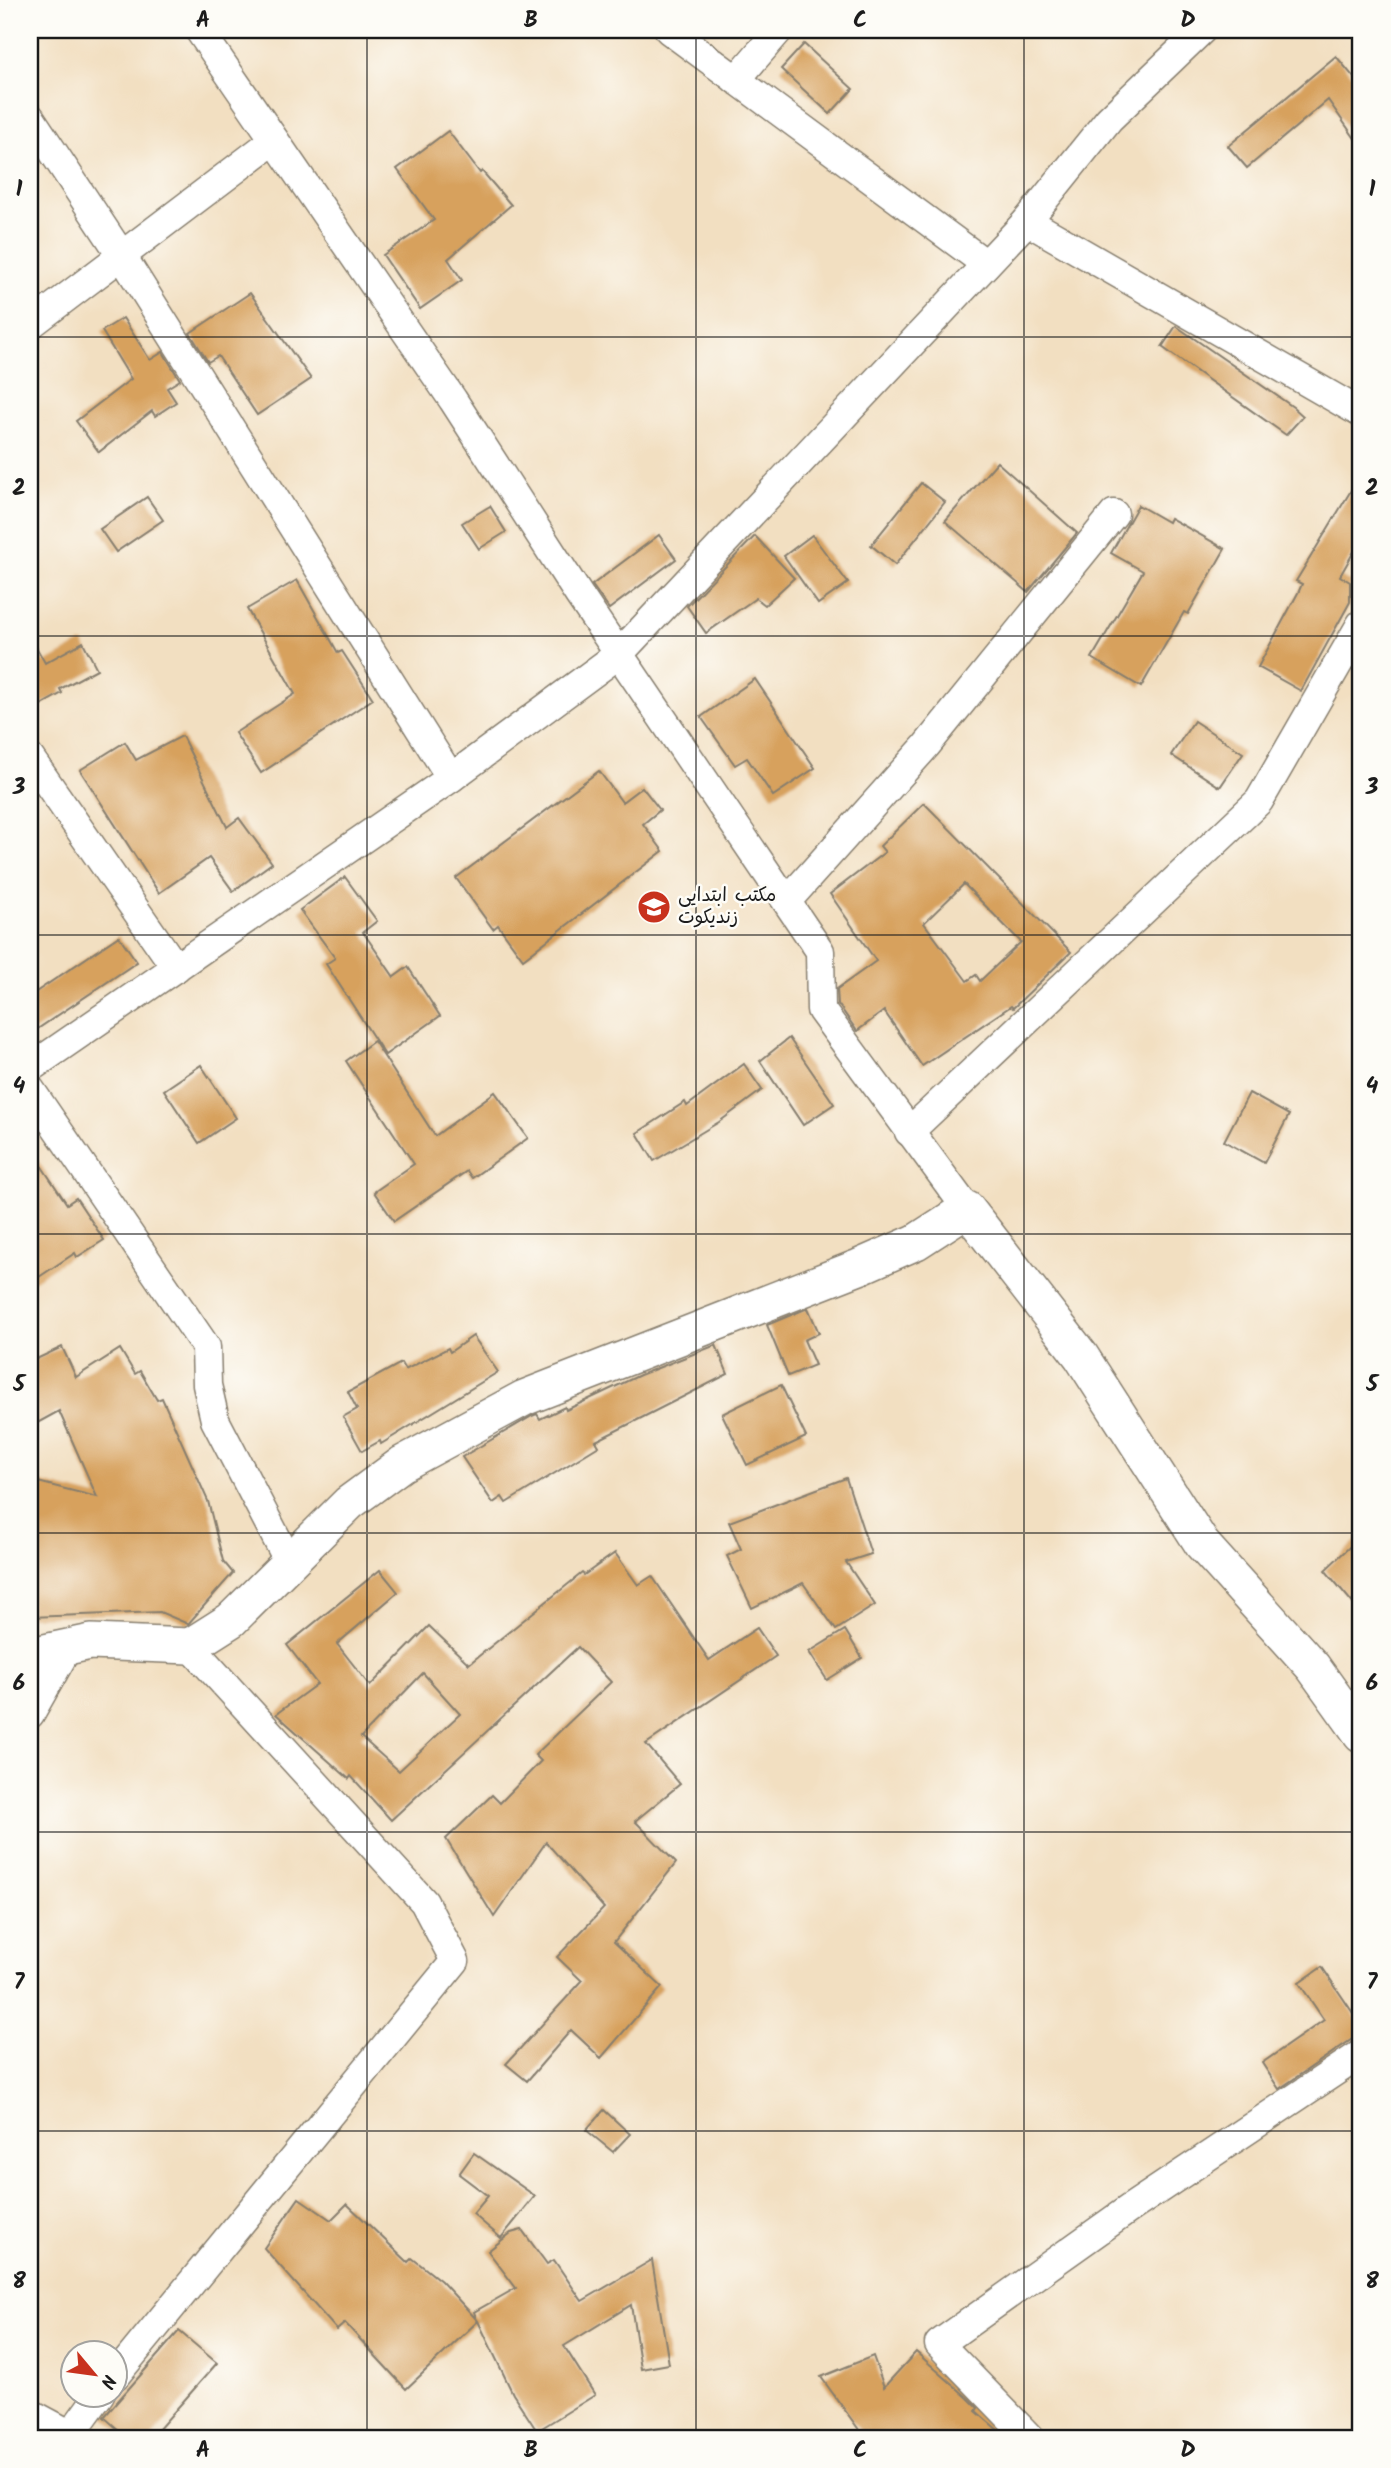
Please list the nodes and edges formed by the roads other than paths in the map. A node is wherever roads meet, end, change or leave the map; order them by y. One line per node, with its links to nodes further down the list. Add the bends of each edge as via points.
1 (199, 30): 7 (street)
2 (669, 30): 5 (street)
3 (779, 30): 5 (street)
4 (1202, 30): 8 (street, via 1109,119)
5 (737, 80): 10 (street)
6 (30, 117): 9 (street)
7 (274, 140): 9 (street); 15 (street, via 453,400)
8 (1027, 221): 10 (street); 12 (street)
9 (122, 256): 11 (street); 17 (street)
10 (986, 264): 15 (street)
11 (30, 325)
12 (1361, 413)
13 (1114, 514): 18 (street, via 926,746)
14 (1361, 624): 22 (street, via 1258,801)
15 (619, 654): 17 (street); 18 (street)
16 (30, 758): 19 (street)
17 (451, 778): 19 (street)
18 (787, 901): 22 (street, via 820,951 821,1010)
19 (176, 968): 20 (street)
20 (30, 1068)
21 (30, 1089): 24 (street, via 206,1347 207,1385 215,1419)
22 (909, 1132): 23 (street)
23 (967, 1209): 24 (street, via 916,1242 882,1257 524,1398 402,1464 349,1503); 29 (street, via 1081,1356 1202,1545 1313,1667)
24 (289, 1562): 25 (street, via 231,1620)
25 (190, 1646): 26 (street, via 91,1642); 31 (street, via 424,1902 455,1961)
26 (68, 1647): 27 (street); 28 (street)
27 (30, 1655)
28 (30, 1714)
29 (1361, 1734)
30 (1361, 2054): 35 (street, via 1129,2209 939,2344)
31 (130, 2358)
32 (91, 2408): 34 (street)
33 (30, 2413): 34 (street)
34 (70, 2437)
35 (1030, 2438)

